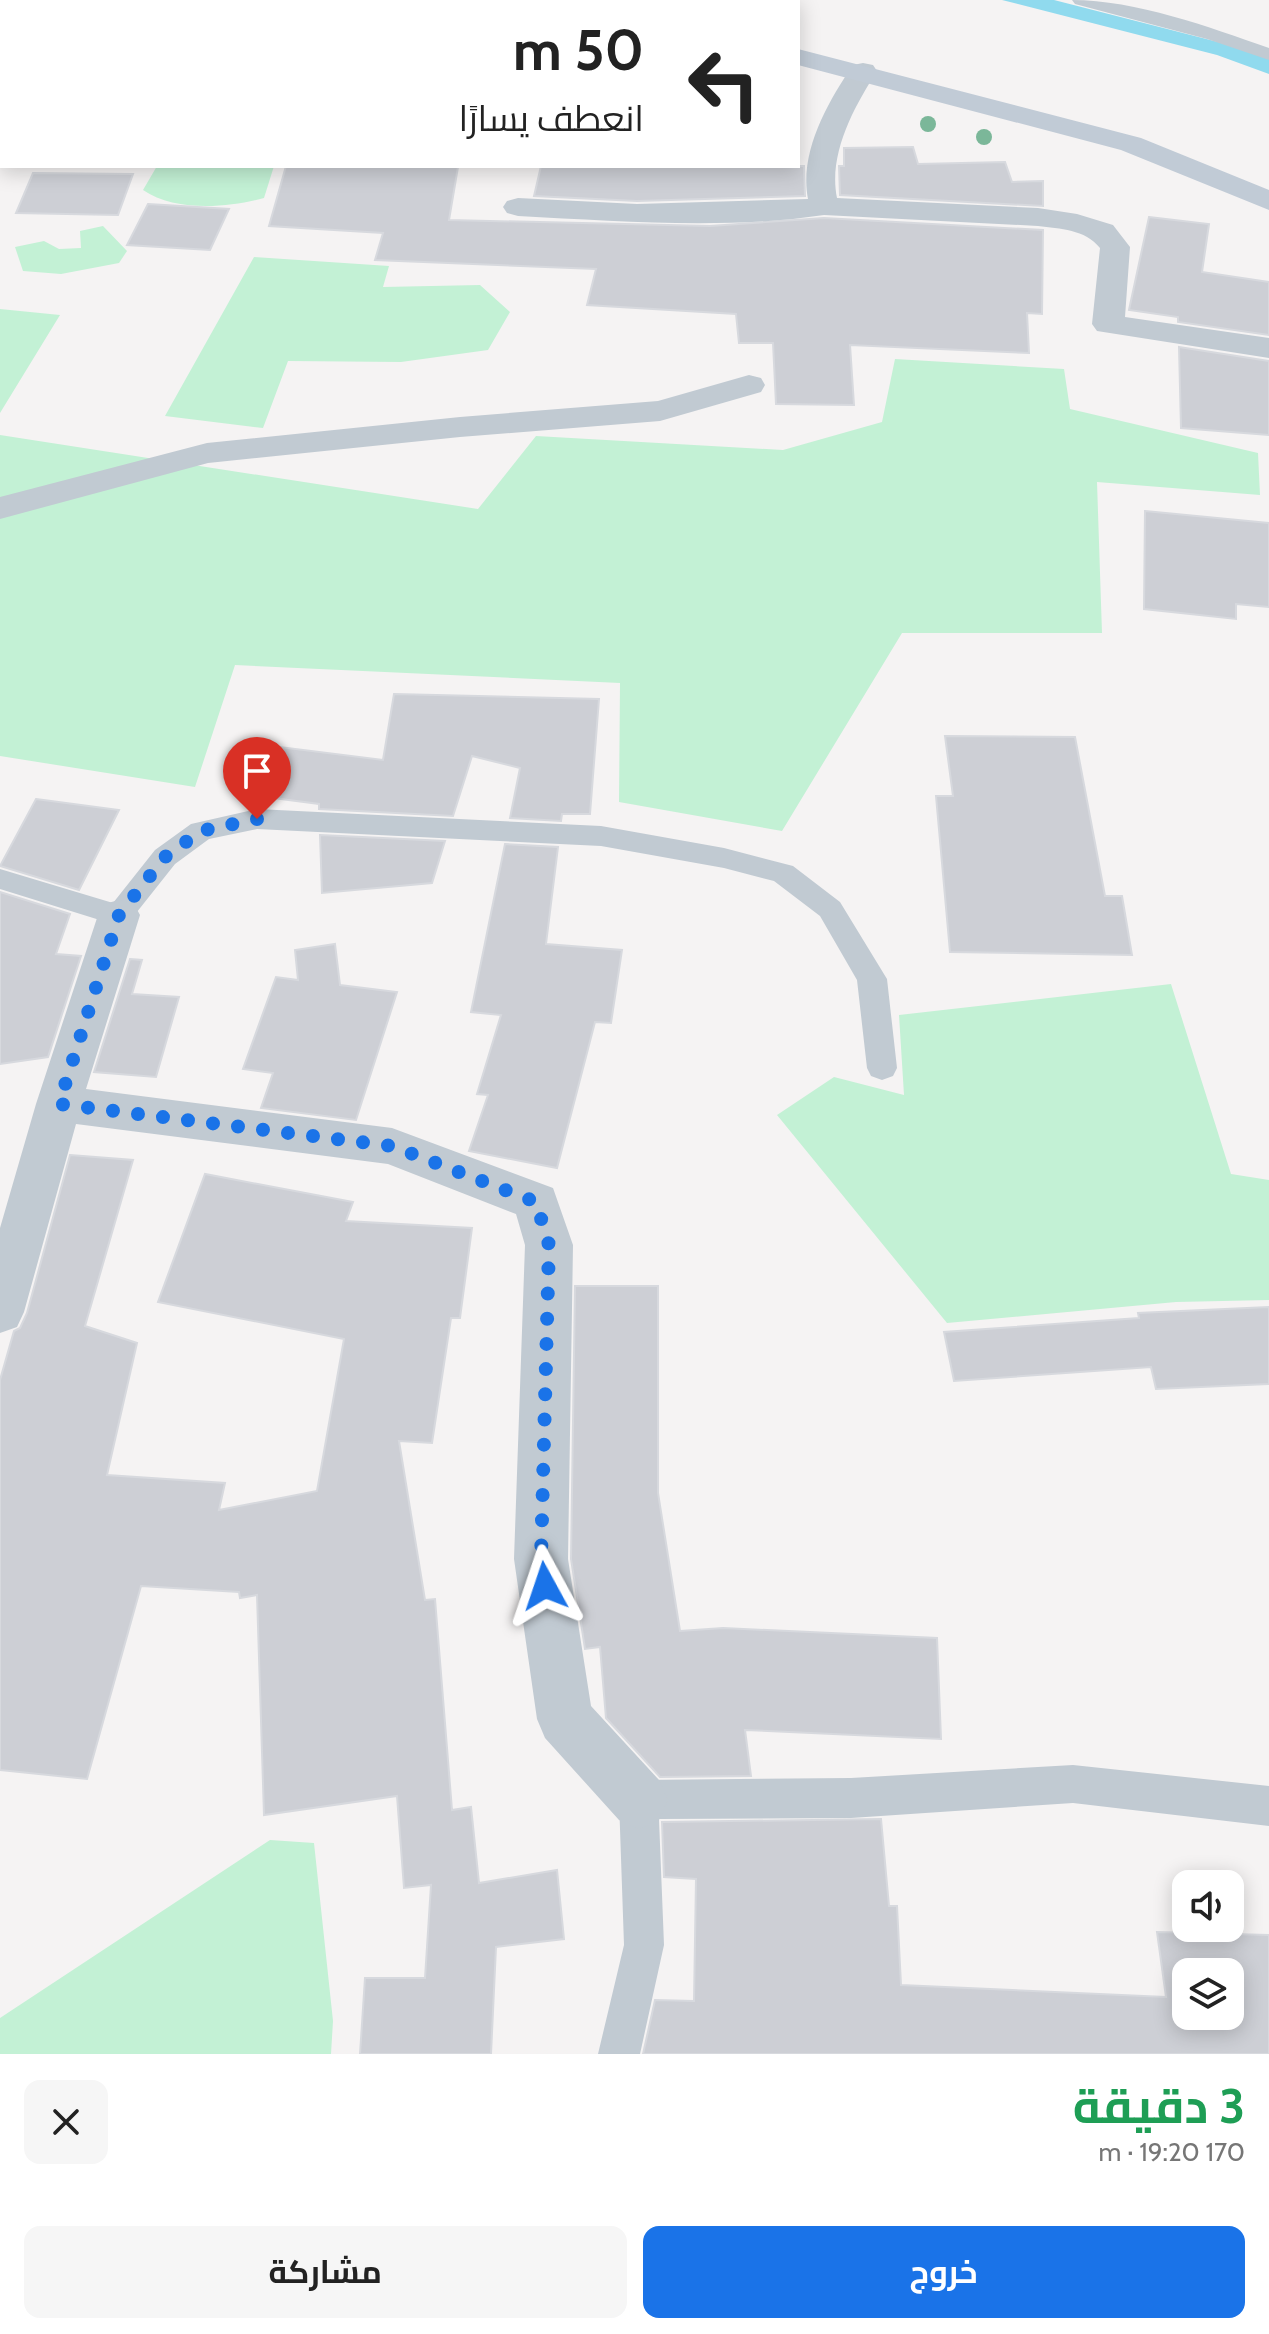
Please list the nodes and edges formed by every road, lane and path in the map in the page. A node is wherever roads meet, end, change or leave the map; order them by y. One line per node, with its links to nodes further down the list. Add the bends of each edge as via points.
1 (1081, 0): 2 (lane)
2 (1269, 54)
3 (800, 57): 4 (street)
4 (863, 71): 5 (street, via 1131,144); 6 (street, via 846,96 829,144 820,181)
5 (1269, 201)
6 (824, 206): 7 (street, via 637,213); 8 (street, via 1077,223 1102,231 1115,247 1108,324)
7 (518, 207)
8 (1269, 348)
9 (749, 385): 10 (street, via 660,411 207,453)
10 (0, 508)
11 (0, 879): 12 (lane)
12 (119, 915): 13 (lane, via 165,857 201,831 257,819 601,836 724,858 783,873 830,909 872,979); 14 (street)
13 (882, 1068)
14 (59, 1104): 15 (street); 16 (street, via 392,1146 536,1202 549,1245 541,1559 565,1719)
15 (0, 1312)
16 (639, 1800): 17 (lane, via 851,1798 1073,1784); 18 (lane, via 644,1945)
17 (1269, 1806)
18 (619, 2054)

